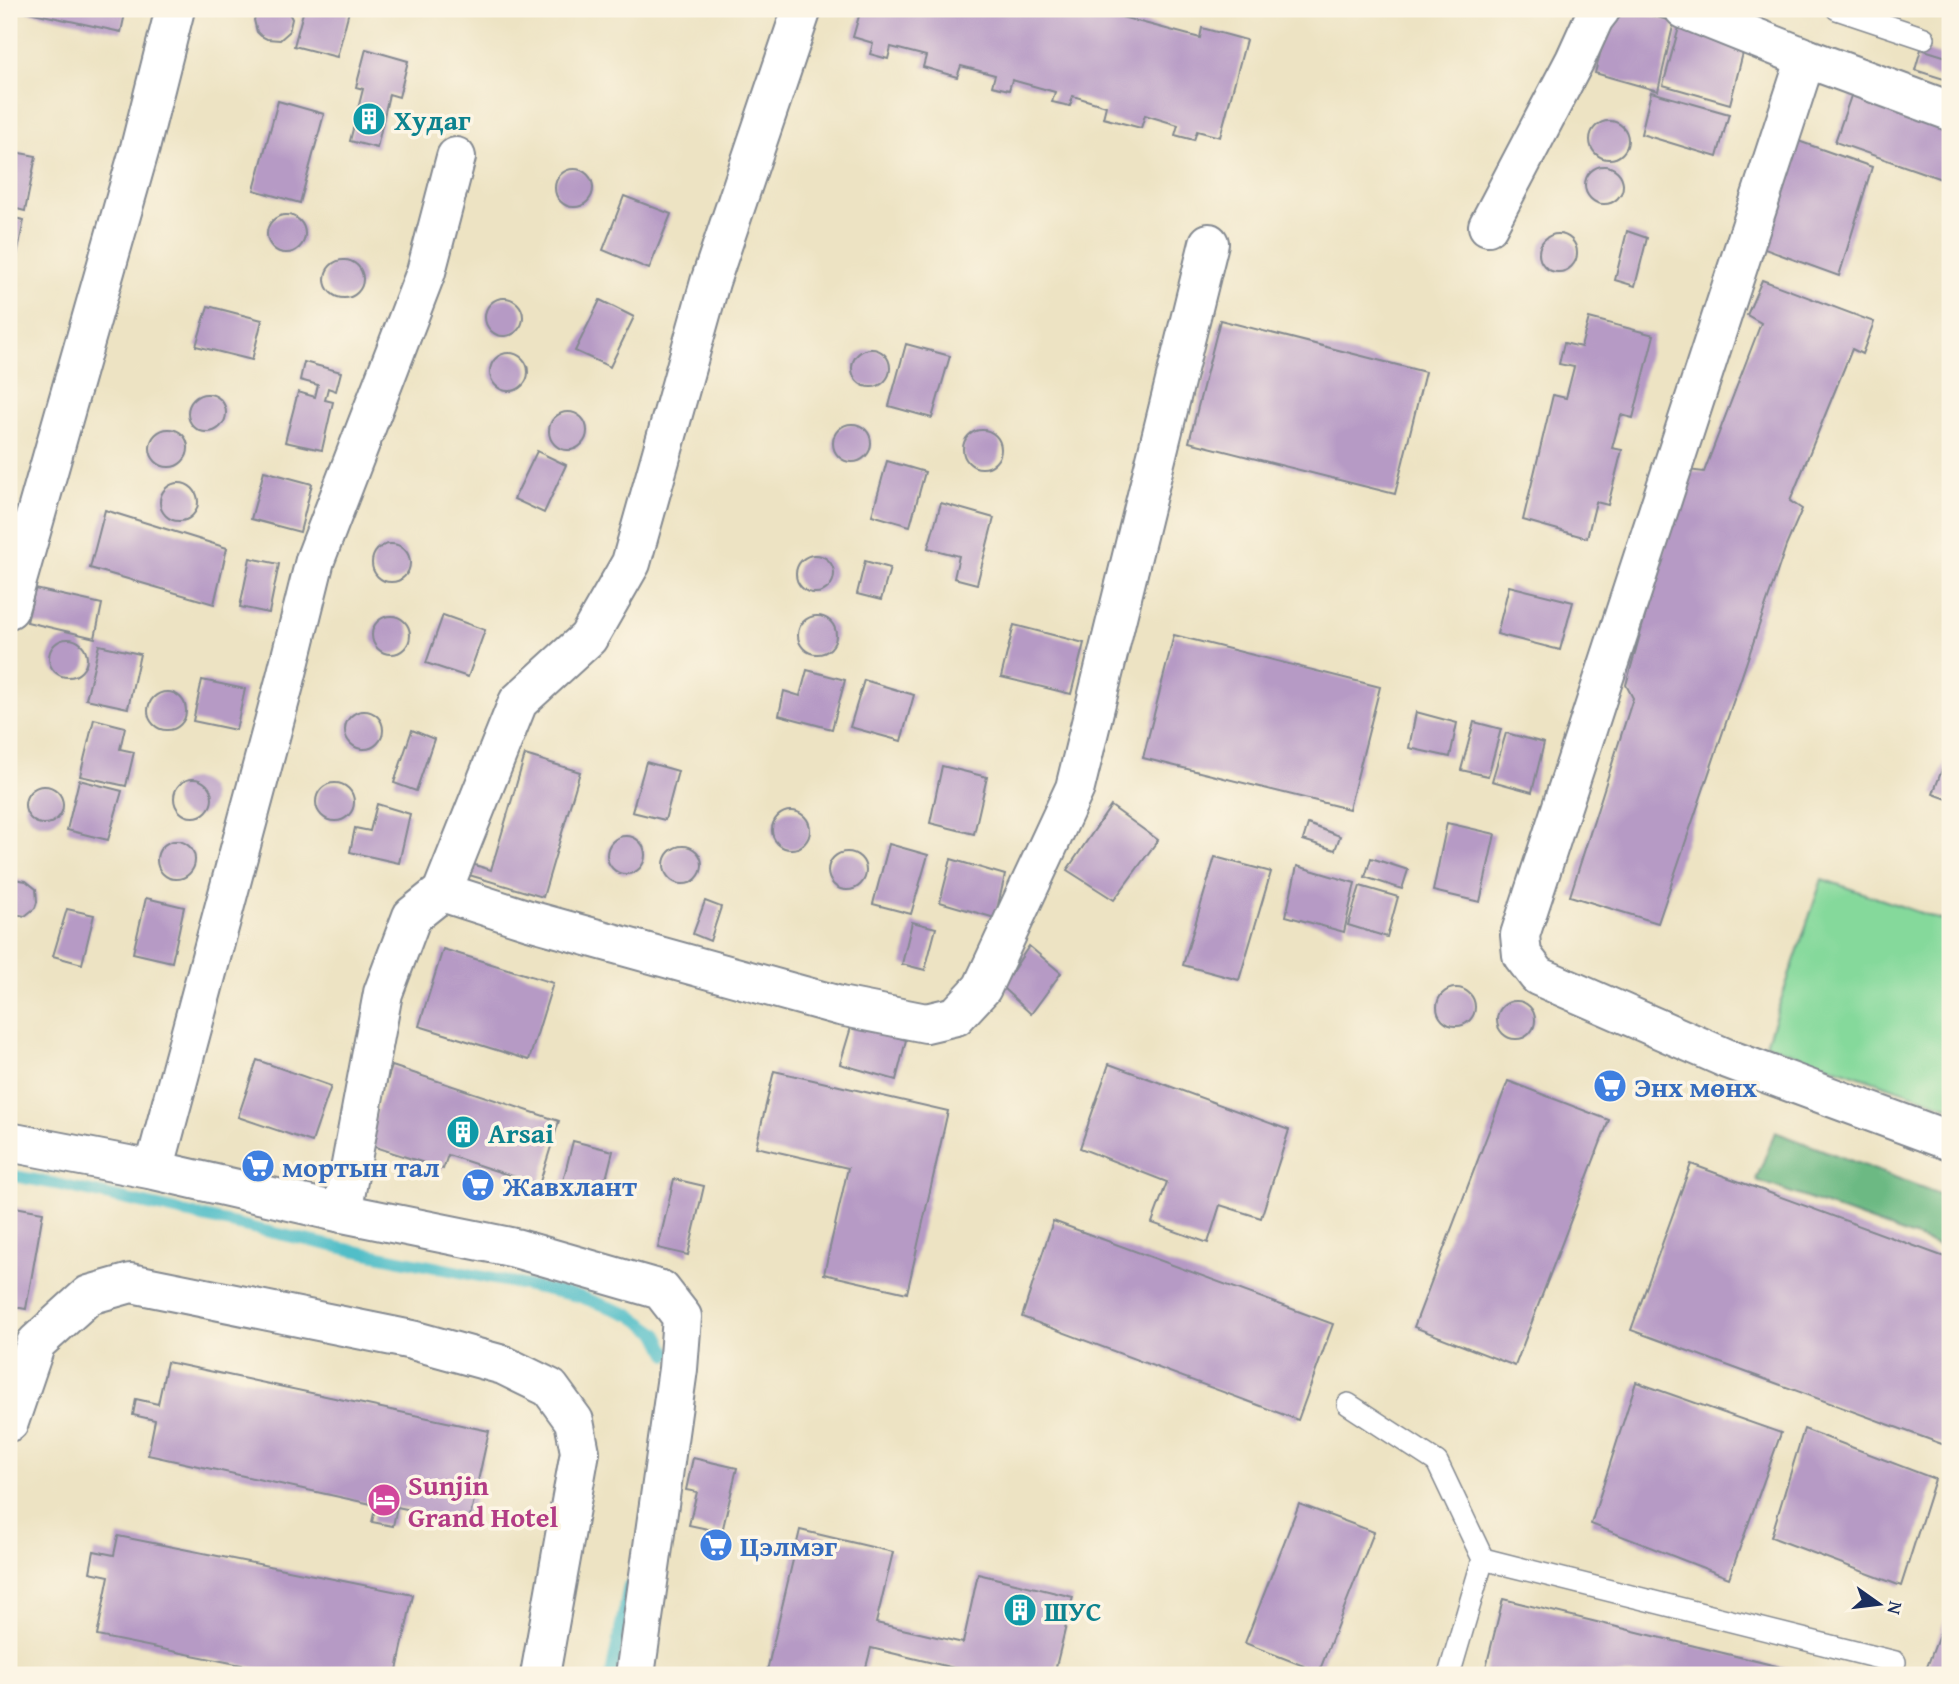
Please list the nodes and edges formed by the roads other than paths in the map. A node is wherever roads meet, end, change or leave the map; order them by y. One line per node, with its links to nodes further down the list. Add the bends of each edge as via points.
1 (175, 9): 12 (street)
2 (802, 9): 13 (street, via 710,282 631,563 588,638 518,702)
3 (1601, 9): 10 (street)
4 (1684, 9): 7 (street)
5 (1837, 9): 6 (lane)
6 (1924, 38)
7 (1806, 58): 8 (street); 14 (street, via 1524,922 1522,955 1538,976 1716,1054)
8 (1950, 111)
9 (456, 157): 16 (street, via 426,272 315,560)
10 (1488, 226)
11 (1209, 243): 13 (street, via 1075,788 982,988 956,1016 926,1023 840,1006)
12 (9, 609)
13 (442, 892): 17 (street, via 412,916 383,993)
14 (1950, 1140)
15 (9, 1142): 16 (street)
16 (154, 1170): 17 (street)
17 (342, 1213): 23 (street, via 515,1248 661,1290 681,1318 678,1370)
18 (1348, 1404): 20 (lane, via 1437,1462)
19 (9, 1422): 22 (street, via 36,1343 89,1295 131,1283 412,1340 503,1366 550,1388 574,1421 580,1452)
20 (1483, 1559): 21 (lane); 24 (lane)
21 (1895, 1662)
22 (540, 1675)
23 (635, 1675)
24 (1449, 1675)

